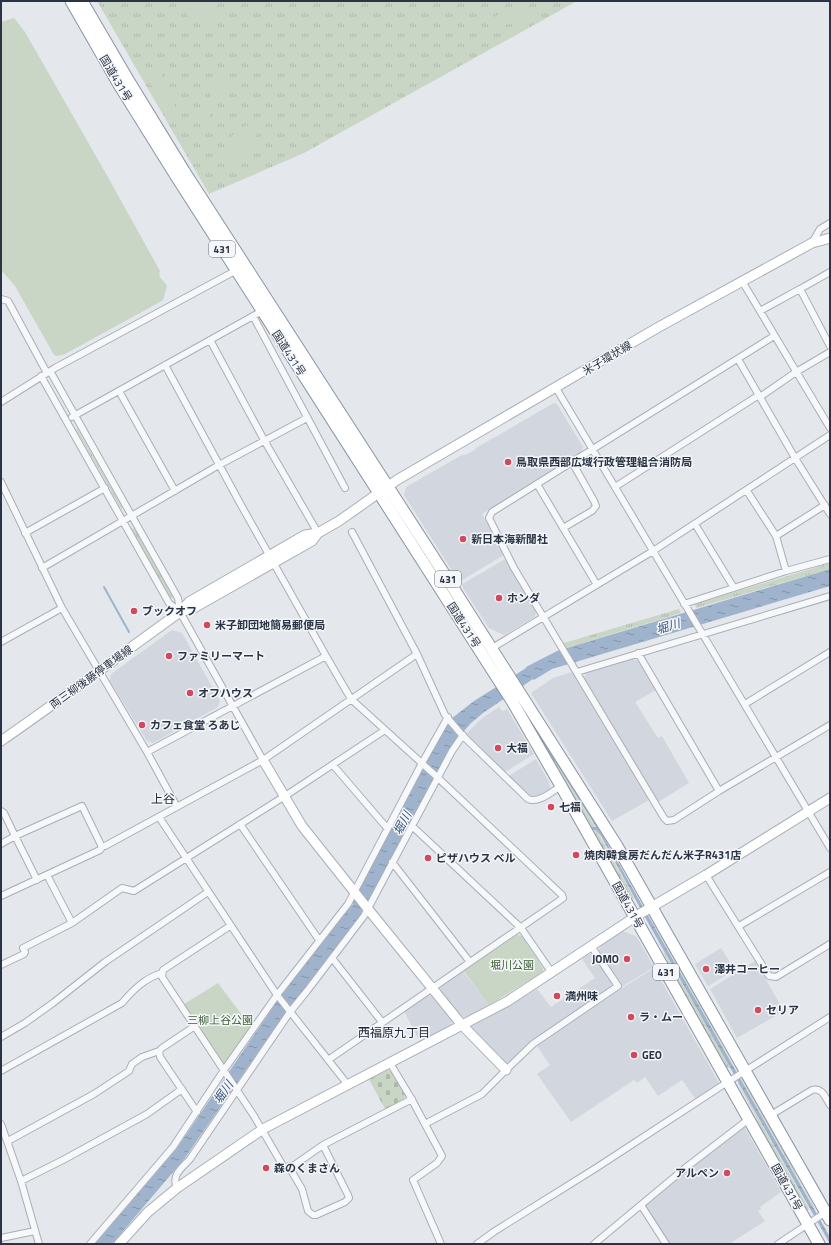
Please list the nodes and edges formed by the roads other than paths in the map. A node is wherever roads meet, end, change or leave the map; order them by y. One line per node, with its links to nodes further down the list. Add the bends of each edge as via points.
1 (71, 1): 6 (highway, 国道431号 / 431, via 118,83)
2 (82, 1): 37 (highway, 国道431号 / 431, via 184,171)
3 (830, 224): 5 (street, via 820,229)
4 (830, 238): 5 (street, 米子環状線)
5 (812, 243): 8 (street, 米子環状線)
6 (235, 271): 12 (highway, 国道431号 / 431); 20 (street)
7 (830, 272): 9 (street)
8 (742, 281): 11 (street); 21 (street, 米子環状線)
9 (800, 289): 11 (street); 15 (street)
10 (1, 299): 20 (street, via 8,301)
11 (760, 311): 13 (street)
12 (257, 314): 14 (street); 26 (street); 44 (highway, 国道431号 / 431)
13 (774, 336): 17 (street); 19 (street)
14 (210, 340): 18 (street); 30 (street)
15 (830, 346)
16 (830, 352): 19 (street)
17 (738, 359): 23 (street); 31 (street)
18 (165, 365): 22 (street); 34 (street)
19 (796, 372): 23 (street); 28 (street)
20 (46, 374): 24 (street); 25 (street); 27 (street)
21 (556, 388): 31 (street); 37 (street, 米子環状線)
22 (119, 391): 25 (street); 41 (street)
23 (759, 396): 32 (street); 38 (street)
24 (1, 402)
25 (75, 416): 27 (street); 47 (street)
26 (307, 418): 30 (street); 40 (street)
27 (67, 420): 39 (street)
28 (830, 428)
29 (830, 436): 32 (street)
30 (264, 440): 34 (street); 53 (street)
31 (592, 450): 33 (street); 38 (street)
32 (795, 458): 42 (street); 45 (street)
33 (572, 462): 36 (street); 50 (street, via 596,506)
34 (219, 466): 41 (street); 56 (street)
35 (1, 482): 43 (street)
36 (537, 484): 50 (street); 67 (street, via 492,512 489,518 514,568)
37 (388, 487): 44 (street, 両三柳後藤停車場線); 70 (highway, 国道431号 / 431)
38 (615, 487): 55 (street)
39 (105, 488): 48 (street); 52 (street)
40 (345, 488)
41 (175, 491): 47 (street)
42 (747, 491): 49 (street); 54 (street)
43 (3, 493): 52 (street)
44 (378, 493): 53 (street, 両三柳後藤停車場線); 77 (highway, 国道431号 / 431)
45 (825, 506): 46 (street); 54 (street)
46 (830, 514)
47 (132, 516): 48 (street); 66 (street, via 178,598)
48 (124, 521): 59 (street); 66 (street, via 168,603)
49 (695, 524): 55 (street); 62 (street)
50 (563, 528): 61 (street)
51 (352, 532): 73 (street)
52 (25, 533): 59 (street)
53 (318, 533): 56 (street, 両三柳後藤停車場線, via 305,535); 58 (street, 両三柳後藤停車場線, via 312,541)
54 (776, 536): 60 (street)
55 (653, 551): 61 (street); 64 (street)
56 (269, 555): 58 (street); 66 (street, 両三柳後藤停車場線, via 188,602)
57 (830, 559): 60 (street)
58 (274, 564): 66 (street, 両三柳後藤停車場線, via 192,609); 74 (street)
59 (42, 568): 65 (street)
60 (786, 571): 62 (street)
61 (597, 585): 67 (street)
62 (734, 588): 64 (street)
63 (830, 596): 68 (street)
64 (685, 605): 68 (street)
65 (62, 608): 69 (street); 75 (street)
66 (180, 612): 75 (street, 両三柳後藤停車場線); 81 (street)
67 (543, 616): 70 (street); 76 (street)
68 (702, 634): 72 (street); 80 (street)
69 (1, 642)
70 (492, 648): 77 (highway, 国道431号 / 431)
71 (830, 652): 80 (street)
72 (638, 653): 76 (street); 94 (street)
73 (416, 654): 79 (street); 82 (street)
74 (326, 656): 79 (street); 81 (street)
75 (98, 671): 86 (street, 両三柳後藤停車場線); 87 (street)
76 (577, 672): 94 (street, via 667,821 674,820)
77 (502, 675): 78 (highway, 国道431号 / 431)
78 (517, 698): 93 (highway, 国道431号 / 431); 117 (highway, 国道431号 / 431, via 617,846)
79 (352, 699): 84 (street); 89 (street)
80 (745, 704): 88 (street)
81 (233, 706): 87 (street); 89 (street)
82 (448, 718): 85 (street); 90 (street)
83 (830, 725): 88 (street)
84 (385, 730): 90 (street); 91 (street)
85 (463, 735): 92 (street); 93 (street, via 530,800 537,800)
86 (1, 741)
87 (147, 752): 97 (street)
88 (777, 758): 94 (street); 99 (street)
89 (263, 760): 95 (street); 97 (street)
90 (422, 763): 92 (street); 103 (street)
91 (333, 764): 95 (street); 103 (street)
92 (438, 777): 102 (street); 123 (street, via 562,895 562,899)
93 (561, 786): 119 (highway, 国道431号 / 431)
94 (719, 791)
95 (285, 796): 101 (street); 114 (street, via 302,826)
96 (830, 798): 99 (street)
97 (177, 807): 100 (street)
98 (1, 812): 104 (street, via 4,813)
99 (808, 812): 107 (street); 111 (street)
100 (159, 817): 106 (street); 108 (street)
101 (240, 824): 108 (street); 124 (street)
102 (412, 826): 109 (street); 123 (street)
103 (387, 828): 114 (street)
104 (15, 836): 105 (street); 106 (street, via 82,806); 113 (street)
105 (1, 844)
106 (102, 847): 112 (street)
107 (830, 848)
108 (186, 858): 115 (street); 120 (street, via 134,891 122,888)
109 (392, 862): 118 (street); 128 (street)
110 (830, 872): 122 (street)
111 (706, 875): 117 (street); 122 (street)
112 (47, 876): 113 (street); 120 (street)
113 (37, 880): 116 (street)
114 (354, 890): 118 (street); 124 (street, via 348,904)
115 (208, 892): 121 (street); 139 (street, via 105,962 48,1007)
116 (1, 896)
117 (651, 906): 119 (street); 146 (highway, 国道431号 / 431)
118 (368, 909): 127 (street); 132 (street)
119 (636, 916): 126 (street); 147 (highway, 国道431号 / 431)
120 (72, 923): 129 (street, via 23,948 24,954)
121 (230, 926): 130 (street); 133 (street)
122 (739, 926): 125 (street, via 772,977)
123 (521, 928): 128 (street); 131 (street)
124 (319, 940): 133 (street)
125 (830, 944)
126 (591, 946): 131 (street); 143 (street, via 618,986 533,1044)
127 (332, 958): 134 (street); 136 (street)
128 (470, 962): 132 (street)
129 (1, 965)
130 (162, 973): 138 (street); 144 (street, via 137,986 122,1003)
131 (552, 973): 137 (street, via 508,1001)
132 (432, 988): 136 (street); 137 (street)
133 (277, 995): 134 (street); 145 (street)
134 (290, 1012): 141 (street); 149 (street)
135 (830, 1017): 146 (street)
136 (382, 1022): 141 (street)
137 (462, 1025): 142 (street); 143 (street)
138 (194, 1026): 140 (street); 145 (street)
139 (1, 1037)
140 (159, 1051): 150 (street); 159 (street, via 142,1057 132,1064 129,1071 94,1094)
141 (328, 1060): 148 (street)
142 (390, 1063): 148 (street); 151 (street)
143 (506, 1070): 157 (street, via 482,1094)
144 (1, 1071)
145 (225, 1071): 149 (street); 153 (street)
146 (744, 1072): 147 (street); 154 (highway, 国道431号 / 431)
147 (730, 1081): 155 (highway, 国道431号 / 431); 173 (street)
148 (348, 1085): 158 (street)
149 (235, 1087): 158 (street); 163 (street, via 190,1159 176,1175 174,1183)
150 (182, 1089): 153 (street); 162 (street, via 147,1114)
151 (412, 1099): 157 (street); 160 (street)
152 (830, 1105): 154 (street, via 822,1092 816,1089)
153 (197, 1112): 170 (street, via 173,1147)
154 (771, 1115): 165 (highway, 国道431号 / 431)
155 (749, 1118): 164 (street); 166 (highway, 国道431号 / 431)
156 (1, 1124): 159 (street)
157 (425, 1124): 172 (street, via 442,1158 413,1180)
158 (263, 1129): 161 (street, via 283,1166); 163 (street)
159 (8, 1140): 162 (street)
160 (323, 1145): 161 (street); 161 (street, via 348,1194 349,1198 345,1202 313,1215 308,1211 302,1189)
161 (289, 1167)
162 (21, 1181): 167 (street)
163 (177, 1188): 171 (street, via 148,1212)
164 (641, 1205): 174 (street); 175 (street)
165 (827, 1214): 166 (street)
166 (809, 1223): 176 (street); 177 (highway, 国道431号 / 431)
167 (35, 1231): 168 (street); 169 (street)
168 (1, 1238)
169 (39, 1244)
170 (90, 1244)
171 (119, 1244)
172 (441, 1244)
173 (477, 1244)
174 (594, 1244)
175 (666, 1244)
176 (778, 1244)
177 (819, 1244)

